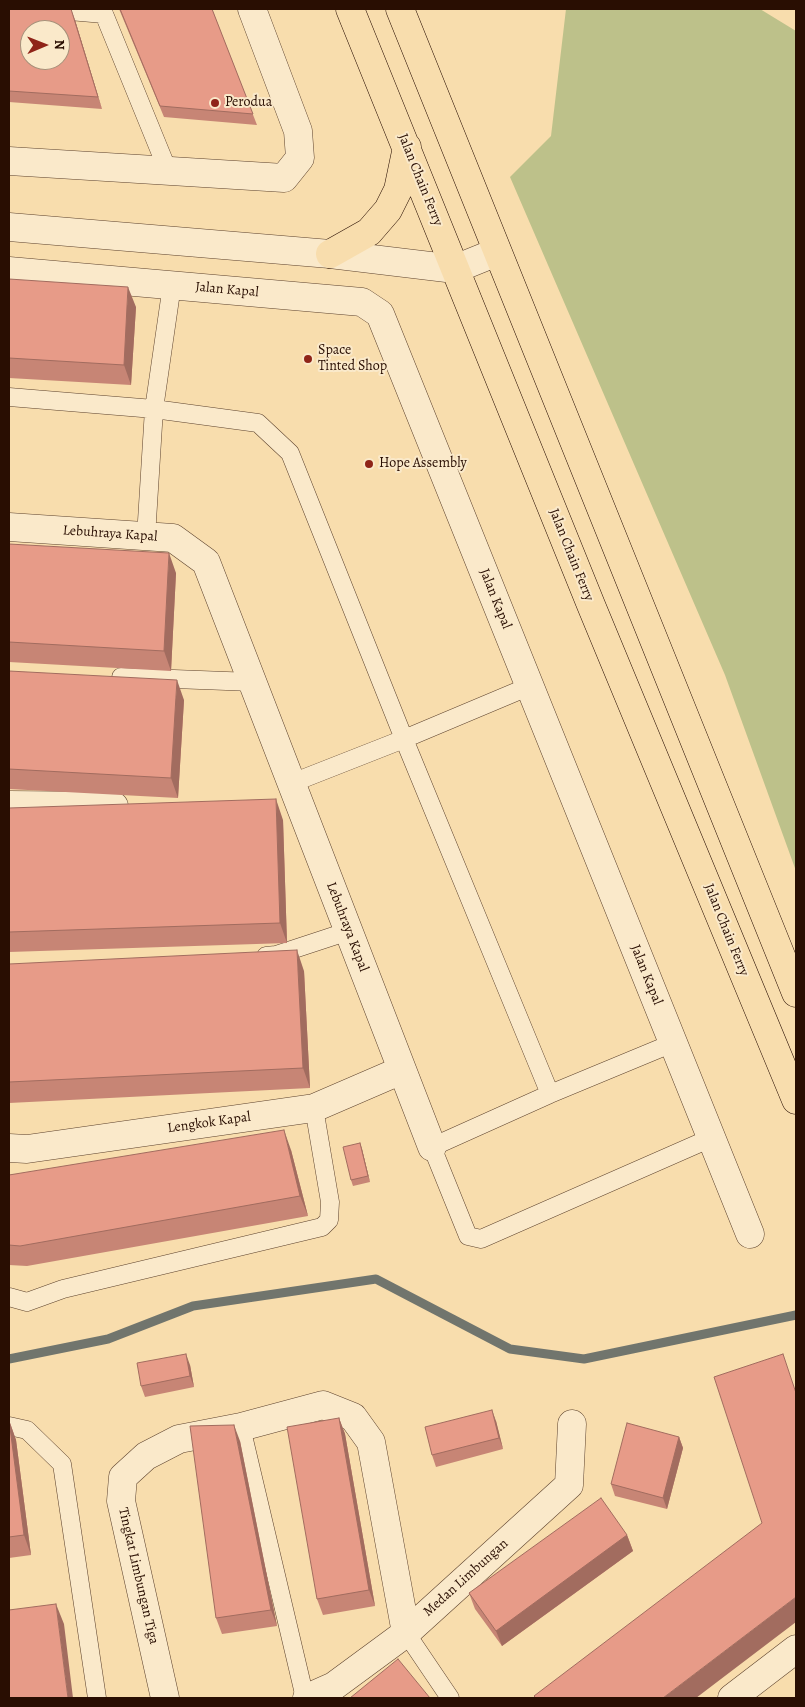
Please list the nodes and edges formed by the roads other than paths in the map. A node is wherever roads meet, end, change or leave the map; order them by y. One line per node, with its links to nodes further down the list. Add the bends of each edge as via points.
1 (46, 9): 5 (lane)
2 (252, 9): 8 (street, via 298,132 300,158 284,178)
3 (350, 9): 6 (highway, Jalan Chain Ferry)
4 (400, 9): 10 (highway)
5 (103, 11): 8 (lane)
6 (407, 147): 11 (highway, via 398,190 388,210 370,232); 12 (highway, Jalan Chain Ferry)
7 (9, 160): 8 (street)
8 (168, 171)
9 (9, 227): 11 (street)
10 (497, 252): 12 (street); 30 (highway)
11 (330, 254): 12 (street)
12 (455, 269): 34 (highway, Jalan Chain Ferry)
13 (9, 271): 14 (street, Jalan Kapal)
14 (172, 286): 16 (lane); 21 (street, Jalan Kapal, via 362,302 380,314)
15 (9, 397): 16 (lane)
16 (154, 409): 18 (lane); 22 (lane, via 258,423 290,453)
17 (9, 527): 18 (street, Lebuhraya Kapal)
18 (146, 537): 20 (street, Lebuhraya Kapal, via 173,538 206,562)
19 (106, 677): 20 (lane)
20 (253, 682): 23 (street, Lebuhraya Kapal)
21 (530, 686): 22 (lane); 31 (street, Jalan Kapal)
22 (404, 739): 23 (lane); 33 (lane)
23 (292, 783): 27 (street, Lebuhraya Kapal)
24 (9, 805): 25 (street)
25 (135, 806)
26 (272, 808): 27 (street)
27 (301, 808): 28 (street, Lebuhraya Kapal)
28 (349, 931): 29 (lane, via 276,955); 32 (street, Lebuhraya Kapal)
29 (247, 958)
30 (796, 993)
31 (674, 1043): 33 (lane); 36 (street, Jalan Kapal)
32 (402, 1070): 35 (street, Lengkok Kapal); 37 (street, Lebuhraya Kapal)
33 (550, 1094): 37 (lane)
34 (796, 1100)
35 (314, 1108): 38 (street, Lengkok Kapal, via 27,1149); 40 (lane, via 330,1202 329,1220 322,1227 63,1289 27,1302)
36 (711, 1138): 37 (lane, Lebuhraya Kapal, via 481,1239 468,1236); 39 (street, Jalan Kapal)
37 (432, 1147)
38 (9, 1148)
39 (750, 1234)
40 (9, 1297)
41 (572, 1424): 44 (street, Medan Limbungan, via 569,1486)
42 (9, 1426): 46 (lane, via 27,1430 62,1464)
43 (241, 1427): 44 (street, Tingkat Limbungan Tiga, via 323,1405 354,1417 371,1442); 47 (street, Tingkat Limbungan Tiga, via 179,1439 146,1456 123,1477 121,1501); 48 (lane)
44 (406, 1633): 48 (street, Medan Limbungan, via 334,1686); 49 (lane)
45 (796, 1649): 50 (street)
46 (97, 1698)
47 (165, 1698)
48 (306, 1698)
49 (450, 1698)
50 (732, 1698)

